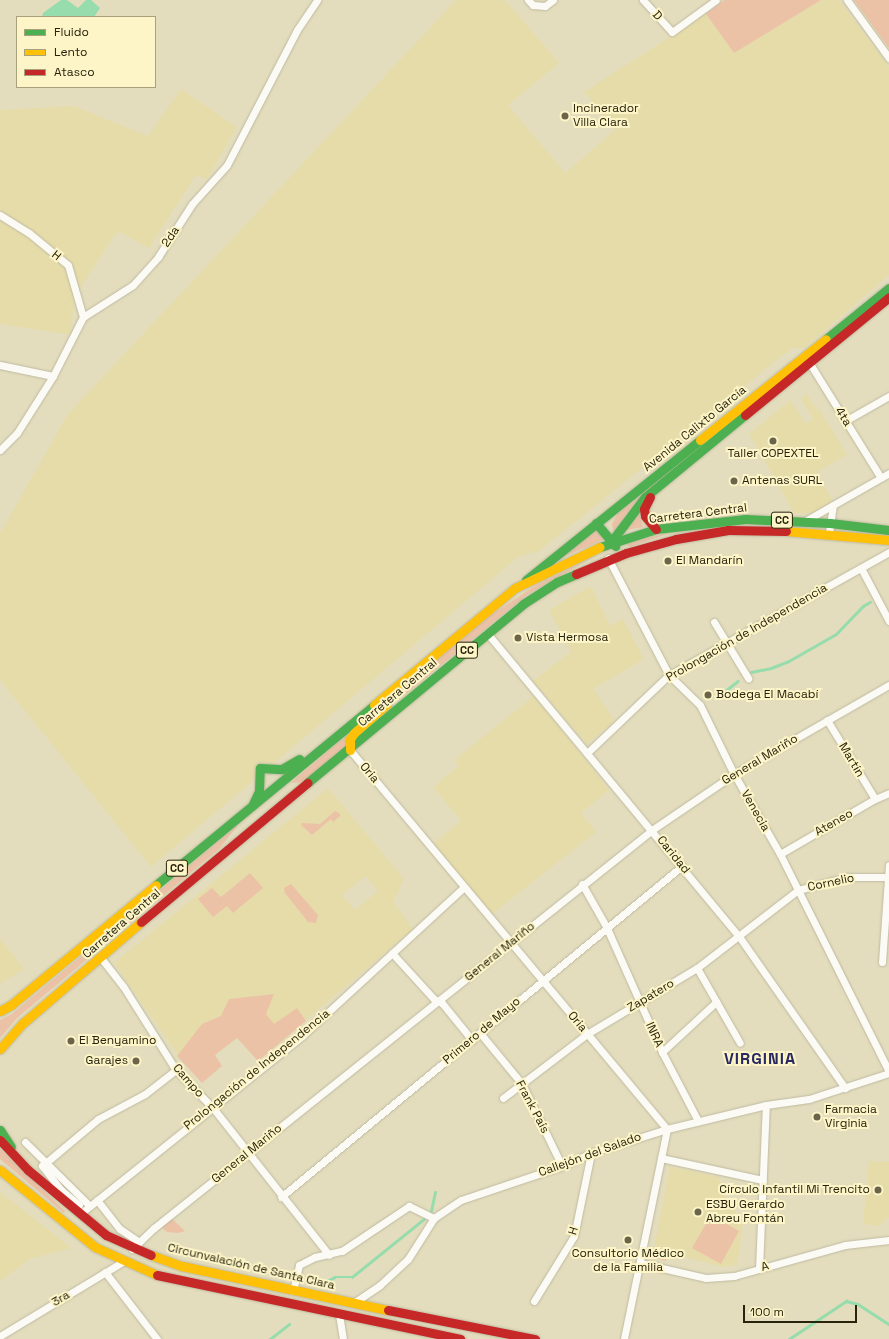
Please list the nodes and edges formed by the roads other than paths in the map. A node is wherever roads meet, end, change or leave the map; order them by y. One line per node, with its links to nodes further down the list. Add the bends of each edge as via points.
1 (317, 0): 10 (street, 2da, via 297,30 227,165 192,204 158,257 134,285)
2 (528, 0): 3 (street, via 533,5 545,6)
3 (553, 0)
4 (643, 0): 5 (street, D, via 672,32)
5 (716, 0)
6 (847, 0): 7 (street)
7 (889, 58)
8 (0, 215): 10 (street, H, via 24,230 68,265)
9 (888, 295): 11 (main road, Avenida Calixto García)
10 (83, 317): 13 (street)
11 (807, 359): 15 (street, 4ta); 19 (main road, Avenida Calixto García); 23 (main road, Avenida Calixto García)
12 (0, 365): 13 (street)
13 (53, 376): 16 (street, via 18,433)
14 (889, 396): 15 (street)
15 (845, 420): 18 (street, 4ta)
16 (0, 450)
17 (889, 473): 18 (street)
18 (881, 478): 20 (street)
19 (658, 486): 26 (main road, via 644,509 648,523); 32 (main road, Avenida Calixto García, via 645,497)
20 (832, 505): 22 (street); 24 (street)
21 (745, 519): 22 (main road, Carretera Central / CC); 25 (main road, Carretera Central / CC); 27 (main road)
22 (805, 521): 24 (main road, Carretera Central / CC)
23 (596, 523): 32 (main road); 39 (main road, Avenida Calixto García)
24 (830, 523): 28 (main road, Carretera Central / CC); 29 (street)
25 (674, 526): 26 (main road, Carretera Central / CC); 30 (main road)
26 (656, 529): 32 (main road, Carretera Central / CC)
27 (745, 529): 29 (main road, Carretera Central / CC); 30 (main road, Carretera Central / CC)
28 (885, 529): 31 (street)
29 (829, 533): 31 (main road, Carretera Central / CC)
30 (676, 539): 33 (main road, Carretera Central / CC)
31 (885, 539): 35 (street)
32 (611, 542): 33 (main road); 38 (main road, Avenida Calixto García, via 598,559); 39 (main road, Carretera Central / CC)
33 (626, 552): 36 (main road, Carretera Central / CC)
34 (889, 552): 35 (street, Prolongación de Independencia)
35 (880, 557): 37 (street, Prolongación de Independencia)
36 (608, 558): 38 (main road, Carretera Central / CC); 45 (street, Venecia)
37 (861, 568): 40 (street); 43 (street, Prolongación de Independencia)
38 (557, 582): 42 (main road, Carretera Central / CC, via 523,604)
39 (515, 588): 44 (main road, Carretera Central / CC)
40 (889, 621)
41 (714, 622): 43 (street)
42 (487, 633): 50 (main road, Carretera Central / CC); 51 (street, Caridad)
43 (725, 643): 45 (street, Prolongación de Independencia); 46 (street)
44 (412, 673): 49 (main road, Carretera Central / CC); 50 (main road, via 392,700 354,733 350,739)
45 (669, 675): 51 (street, Prolongación de Independencia); 52 (street, Venecia, via 700,705)
46 (748, 678)
47 (889, 684): 48 (street, General Mariño)
48 (827, 720): 52 (street, General Mariño); 55 (street, Martín)
49 (326, 745): 53 (main road, Carretera Central / CC); 57 (main road, via 315,748 287,767 260,768 259,790)
50 (350, 750): 56 (main road, Carretera Central / CC); 64 (street, Oria)
51 (587, 753): 58 (street, Caridad)
52 (734, 774): 58 (street, General Mariño); 59 (street, Venecia)
53 (272, 789): 56 (main road); 57 (main road, Carretera Central / CC)
54 (889, 793): 55 (street, Ateneo)
55 (874, 799): 59 (street, Ateneo)
56 (283, 804): 70 (main road, Carretera Central / CC)
57 (250, 807): 77 (main road, Carretera Central / CC, via 12,1005)
58 (652, 830): 61 (street, Caridad); 63 (street, General Mariño)
59 (780, 854): 65 (street, Venecia)
60 (889, 865): 62 (street)
61 (682, 866): 66 (street, Primero de Mayo); 67 (street, Caridad)
62 (888, 877): 65 (street, Cornelio, via 848,877); 71 (street)
63 (582, 884): 66 (street, INRA); 68 (street, General Mariño)
64 (464, 887): 68 (street, Oria); 69 (street, Prolongación de Independencia)
65 (798, 890): 67 (street, Zapatero); 85 (street, Venecia)
66 (606, 926): 73 (street, Primero de Mayo); 75 (street, INRA)
67 (738, 935): 72 (street, Zapatero); 87 (street, Caridad)
68 (511, 943): 73 (street, Oria); 74 (street, General Mariño)
69 (392, 953): 74 (street); 90 (street, Prolongación de Independencia, via 302,1036)
70 (101, 958): 82 (main road, Carretera Central / CC, via 23,1023); 84 (street, Campo, via 124,986)
71 (882, 962)
72 (697, 968): 75 (street, Zapatero); 76 (street)
73 (542, 980): 78 (street, Primero de Mayo); 79 (street, Oria)
74 (438, 1001): 80 (street); 96 (street, General Mariño)
75 (640, 1002): 79 (street, Zapatero); 83 (street, INRA)
76 (716, 1002): 81 (street); 83 (street)
77 (0, 1011)
78 (480, 1033): 80 (street, Primero de Mayo); 86 (street, Frank País)
79 (588, 1034): 86 (street, Zapatero); 92 (street, Oria)
80 (472, 1040): 104 (street, Primero de Mayo)
81 (740, 1043)
82 (1, 1049)
83 (662, 1052): 91 (street, INRA)
84 (176, 1070): 90 (street, Campo); 100 (street, via 145,1094 98,1119)
85 (889, 1073): 87 (street, Callejón del Salado)
86 (522, 1084): 88 (street, Zapatero); 101 (street, Frank País)
87 (845, 1088): 89 (street, Callejón del Salado, via 809,1099)
88 (503, 1098)
89 (766, 1105): 91 (street, Callejón del Salado); 103 (street)
90 (213, 1108): 96 (street, Campo); 105 (street, Prolongación de Independencia)
91 (698, 1121): 92 (street, Callejón del Salado)
92 (667, 1129): 97 (street, Callejón del Salado); 98 (street)
93 (0, 1130): 99 (main road)
94 (0, 1140): 99 (main road, Circunvalación de Santa Clara)
95 (25, 1142): 100 (street)
96 (248, 1153): 104 (street, Campo); 109 (street, General Mariño)
97 (591, 1153): 101 (street, Callejón del Salado); 117 (street, H, via 574,1236)
98 (661, 1158): 103 (street); 113 (street)
99 (21, 1162): 106 (main road, Circunvalación de Santa Clara)
100 (46, 1162): 106 (street, via 42,1166 61,1190)
101 (562, 1166): 107 (street, Callejón del Salado, via 461,1200)
102 (0, 1170): 112 (main road, via 95,1247)
103 (763, 1180): 114 (street)
104 (281, 1197): 111 (street, Campo)
105 (97, 1200): 106 (street, Prolongación de Independencia); 109 (street, via 120,1230)
106 (85, 1210): 110 (main road, Circunvalación de Santa Clara, via 106,1235)
107 (434, 1218): 111 (street, via 409,1206 342,1251); 118 (street, Callejón del Salado, via 408,1259 380,1285)
108 (889, 1240): 114 (street, A, via 845,1245)
109 (139, 1242): 110 (street, General Mariño)
110 (132, 1249): 116 (main road, Circunvalación de Santa Clara, via 182,1266)
111 (329, 1255): 116 (street, via 315,1257 299,1265)
112 (122, 1262): 115 (street, 3ra); 119 (main road, via 177,1281)
113 (640, 1263): 114 (street, A, via 706,1278 734,1276); 125 (street)
114 (759, 1269)
115 (105, 1272): 120 (street, 3ra); 121 (street)
116 (293, 1291): 118 (main road, Circunvalación de Santa Clara)
117 (534, 1301)
118 (355, 1302): 124 (main road, Circunvalación de Santa Clara)
119 (339, 1314): 122 (street); 123 (main road)
120 (0, 1336)
121 (157, 1339)
122 (343, 1339)
123 (460, 1339)
124 (535, 1339)
125 (624, 1339)

